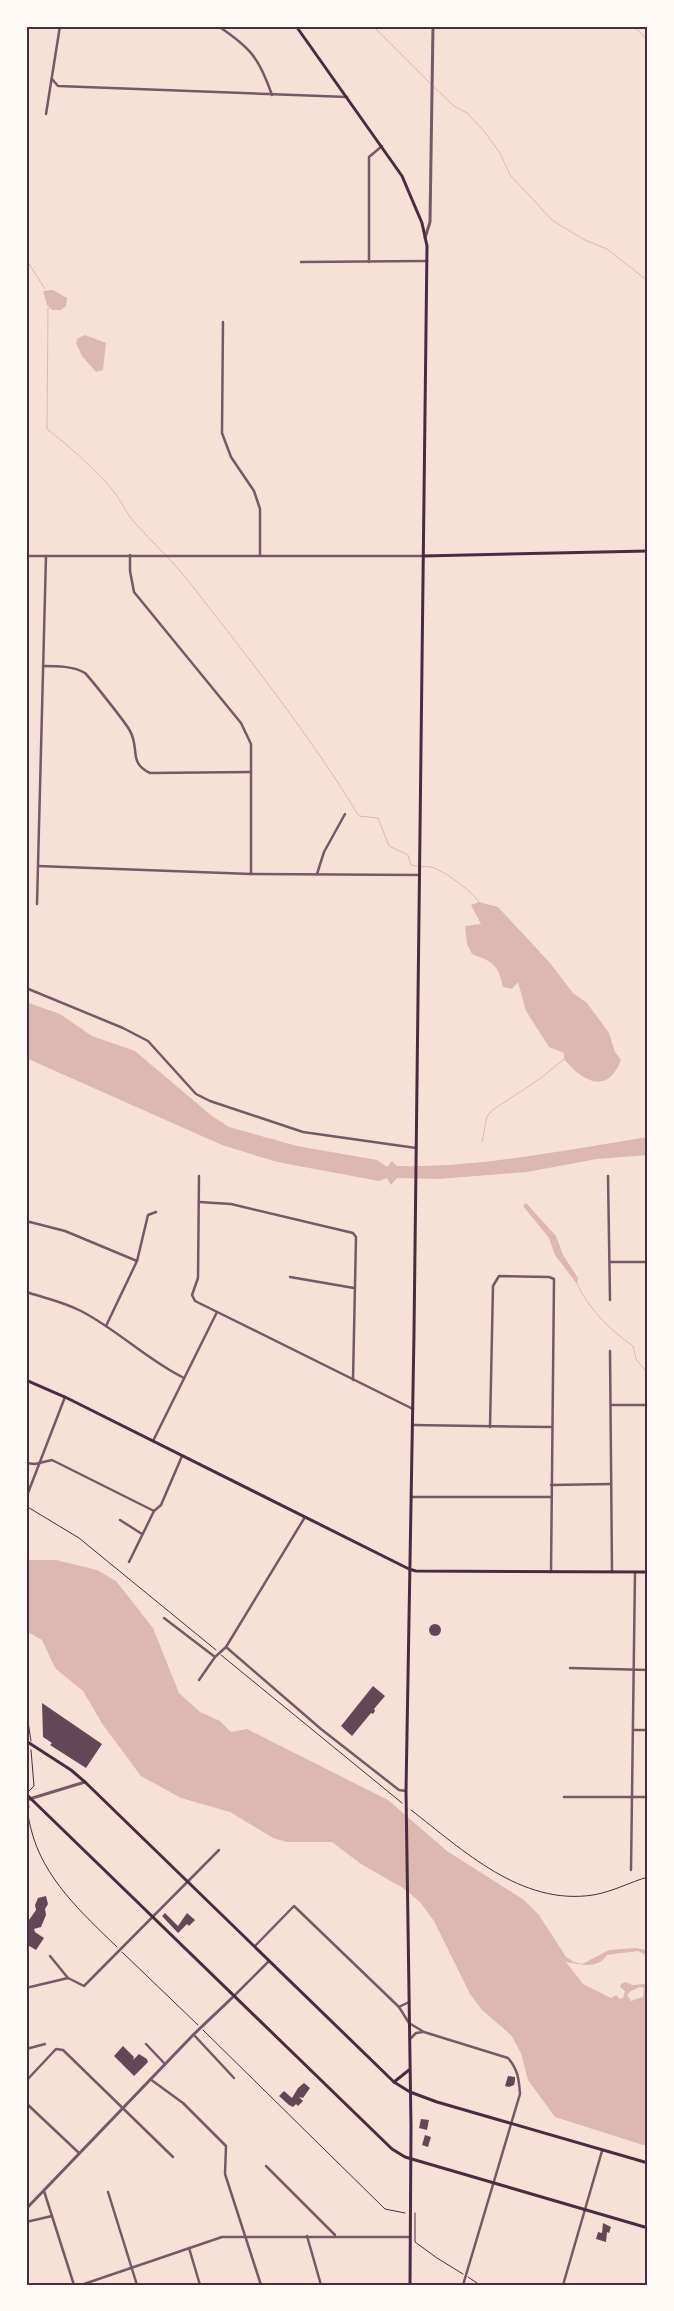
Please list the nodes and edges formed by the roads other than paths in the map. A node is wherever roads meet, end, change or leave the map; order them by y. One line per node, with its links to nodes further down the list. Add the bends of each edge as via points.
1 (60, 26): 5 (street)
2 (218, 26): 6 (street, via 252,52 262,67)
3 (296, 26): 7 (main road)
4 (433, 26): 10 (street, via 430,222)
5 (52, 79): 6 (street, via 58,86); 8 (street)
6 (272, 95): 7 (street)
7 (347, 97): 9 (main road)
8 (46, 114)
9 (382, 146): 10 (main road, via 413,198); 13 (street, via 369,157)
10 (425, 239): 11 (main road)
11 (426, 261): 13 (street); 20 (main road)
12 (300, 262): 13 (street)
13 (369, 262)
14 (224, 322): 17 (street, via 222,433 231,457 254,491 260,509)
15 (648, 551): 20 (main road)
16 (130, 555): 17 (street); 19 (street); 22 (street, via 134,592 241,723 251,744)
17 (260, 555): 20 (street)
18 (26, 556): 19 (street)
19 (46, 556): 21 (street)
20 (423, 556): 27 (main road)
21 (43, 666): 22 (street, via 63,667 85,674 130,731 140,769 150,773); 24 (street)
22 (251, 772): 25 (street)
23 (345, 814): 26 (street, via 324,852)
24 (38, 866): 25 (street); 28 (street)
25 (251, 874): 26 (street)
26 (317, 874): 27 (street)
27 (420, 875): 30 (main road)
28 (37, 904)
29 (26, 988): 30 (street, via 148,1041 196,1094 210,1102 303,1132)
30 (416, 1148): 52 (main road)
31 (199, 1176): 33 (street)
32 (608, 1176): 37 (street)
33 (199, 1202): 40 (street, via 231,1204 353,1232 356,1236); 43 (street, via 198,1278 192,1295 197,1302)
34 (156, 1212): 36 (street, via 148,1215)
35 (26, 1221): 36 (street, via 64,1231)
36 (137, 1261): 44 (street)
37 (611, 1262): 38 (street); 42 (street)
38 (648, 1262)
39 (290, 1277): 40 (street)
40 (354, 1288): 48 (street)
41 (26, 1292): 44 (street, via 81,1311)
42 (610, 1300)
43 (217, 1312): 46 (street); 48 (street)
44 (106, 1326): 46 (street, via 164,1368)
45 (610, 1351): 50 (street)
46 (184, 1378): 56 (street)
47 (26, 1380): 49 (main road)
48 (353, 1380): 52 (street)
49 (64, 1397): 56 (main road); 58 (street)
50 (611, 1405): 51 (street); 60 (street)
51 (648, 1405)
52 (412, 1409): 53 (main road)
53 (412, 1426): 55 (street); 62 (main road)
54 (551, 1426): 55 (street); 55 (street, via 554,1279 499,1276 493,1286); 61 (street)
55 (490, 1427)
56 (153, 1441): 57 (main road)
57 (182, 1456): 65 (street, via 161,1505); 66 (main road)
58 (41, 1461): 59 (street); 64 (street); 65 (street, via 52,1460)
59 (26, 1463)
60 (611, 1484): 61 (street); 72 (street)
61 (551, 1485): 63 (street)
62 (412, 1497): 63 (street); 70 (main road)
63 (551, 1497): 71 (street)
64 (26, 1498)
65 (154, 1510): 68 (street)
66 (305, 1517): 70 (main road); 76 (street)
67 (120, 1520): 68 (street)
68 (142, 1534): 69 (street)
69 (129, 1562)
70 (409, 1569): 71 (main road); 87 (main road)
71 (551, 1572): 72 (main road)
72 (612, 1572): 73 (main road)
73 (635, 1572): 74 (main road); 79 (street)
74 (648, 1572)
75 (164, 1618): 77 (street)
76 (226, 1647): 77 (street); 87 (street, via 321,1729 399,1790)
77 (215, 1657): 81 (street)
78 (570, 1668): 79 (street)
79 (634, 1670): 80 (street); 82 (street)
80 (648, 1670)
81 (199, 1680)
82 (634, 1730): 83 (street); 90 (street)
83 (648, 1730)
84 (26, 1741): 85 (main road)
85 (29, 1745): 86 (main road)
86 (85, 1782): 92 (street); 96 (main road)
87 (406, 1790): 104 (main road)
88 (28, 1793): 92 (main road)
89 (564, 1797): 90 (street)
90 (632, 1797): 91 (street); 95 (street)
91 (648, 1797)
92 (31, 1798): 93 (street); 97 (main road)
93 (26, 1800)
94 (219, 1850): 96 (street)
95 (630, 1870)
96 (188, 1881): 97 (street); 98 (main road)
97 (153, 1916): 101 (street, via 84,1986); 103 (main road)
98 (255, 1946): 100 (main road); 105 (street, via 294,1906)
99 (50, 1956): 101 (street)
100 (270, 1960): 103 (street); 118 (main road)
101 (68, 1978): 102 (street)
102 (26, 1988)
103 (234, 1996): 108 (street); 126 (main road, via 385,2142)
104 (409, 2002): 105 (street); 106 (main road)
105 (399, 2007): 106 (street)
106 (409, 2023): 107 (street); 109 (main road)
107 (424, 2032): 109 (street, via 411,2036); 122 (street, via 508,2058 518,2075 520,2094)
108 (194, 2034): 113 (street); 115 (street)
109 (409, 2042): 114 (main road)
110 (45, 2044): 112 (street)
111 (146, 2044): 113 (street)
112 (26, 2049)
113 (166, 2064): 116 (street)
114 (409, 2069): 118 (main road); 119 (main road)
115 (234, 2078)
116 (150, 2079): 121 (street); 138 (street, via 183,2103 226,2146 225,2174)
117 (26, 2081): 121 (street, via 56,2049 63,2050)
118 (394, 2082): 119 (main road)
119 (410, 2092): 122 (main road); 126 (main road)
120 (26, 2103): 124 (street)
121 (123, 2108): 124 (street); 125 (street)
122 (512, 2123): 123 (main road); 129 (street)
123 (602, 2151): 127 (main road); 133 (street)
124 (79, 2153): 130 (street)
125 (173, 2157)
126 (410, 2158): 129 (main road); 140 (main road)
127 (648, 2164)
128 (266, 2166): 137 (street)
129 (493, 2183): 133 (main road); 150 (street)
130 (44, 2191): 132 (street); 134 (street)
131 (108, 2192): 142 (street)
132 (26, 2209)
133 (585, 2210): 136 (main road); 151 (street)
134 (52, 2216): 135 (street); 143 (street)
135 (26, 2222)
136 (648, 2228)
137 (335, 2235): 139 (street); 140 (street)
138 (246, 2236): 139 (street); 141 (street, via 222,2237); 147 (street)
139 (307, 2236): 148 (street)
140 (410, 2237): 149 (main road)
141 (189, 2248): 142 (street); 146 (street)
142 (132, 2267): 144 (street); 145 (street)
143 (74, 2285)
144 (81, 2285)
145 (137, 2285)
146 (200, 2285)
147 (261, 2285)
148 (321, 2285)
149 (410, 2285)
150 (463, 2285)
151 (563, 2285)

